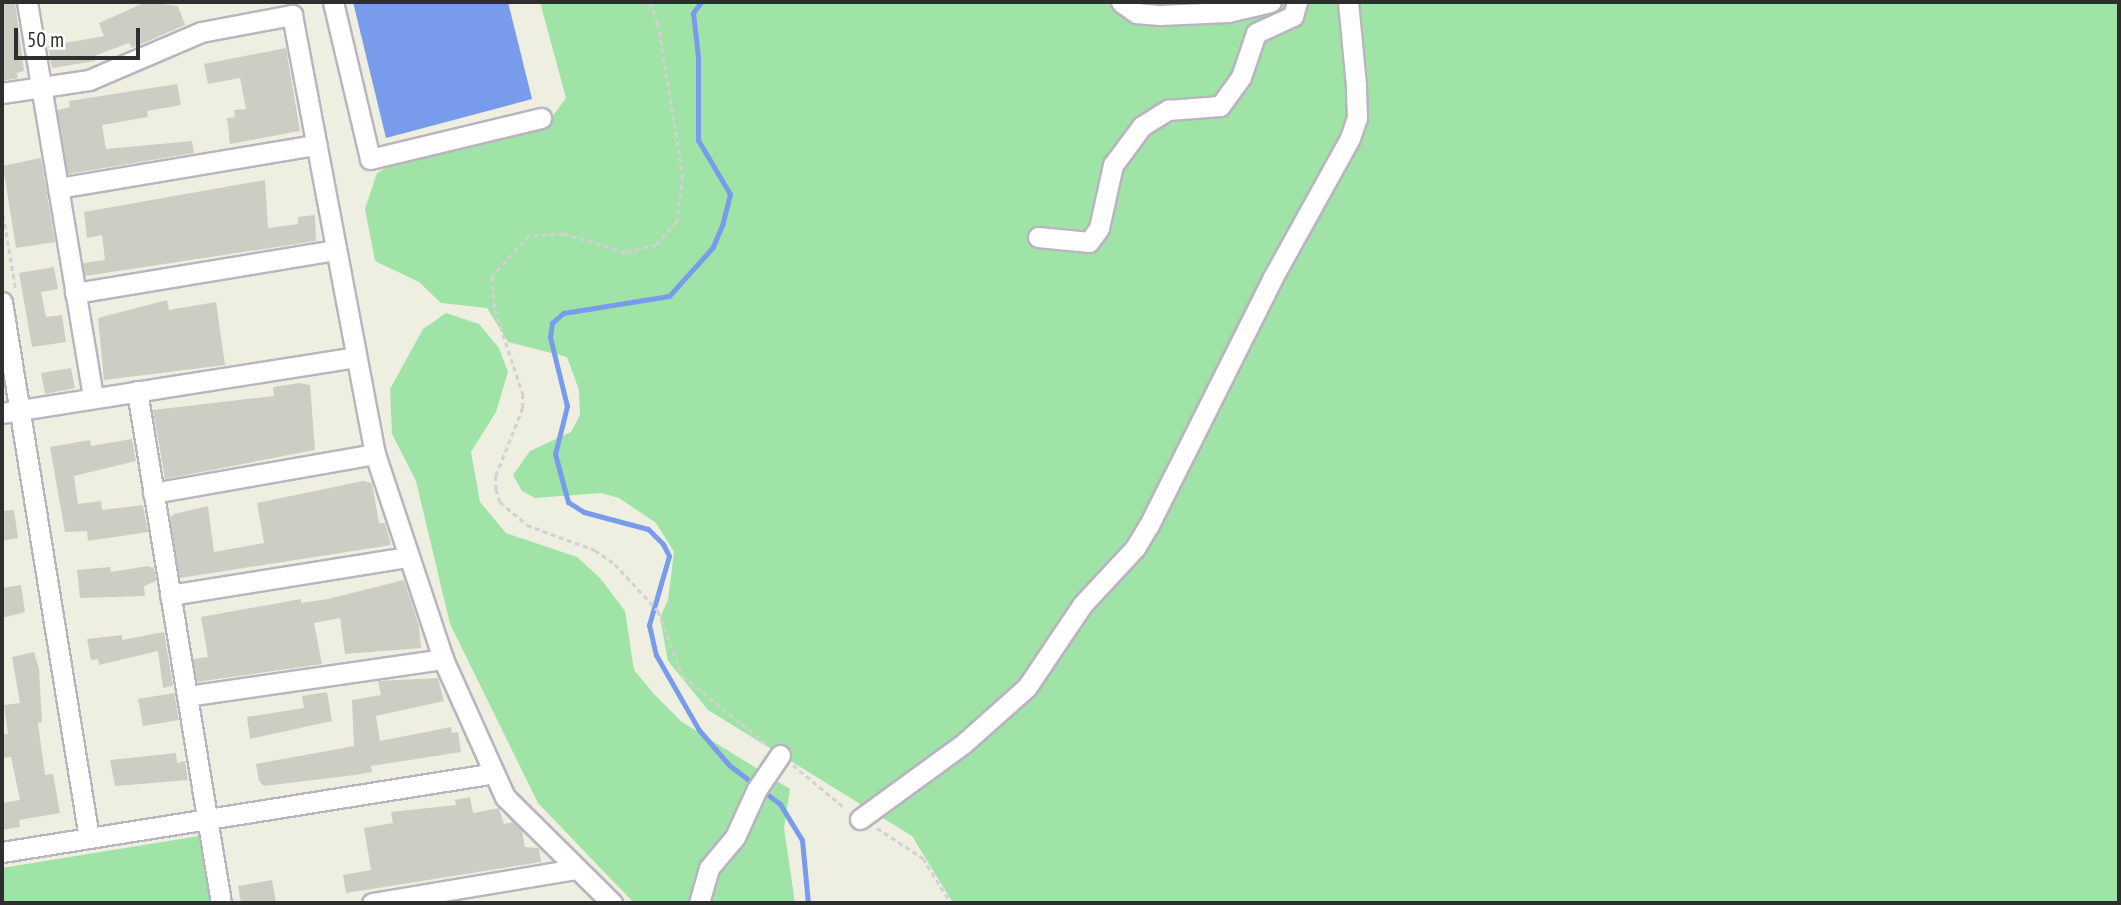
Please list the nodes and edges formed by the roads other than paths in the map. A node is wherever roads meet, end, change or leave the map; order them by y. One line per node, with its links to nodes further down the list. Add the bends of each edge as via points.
1 (27, 2): 7 (street)
2 (333, 2): 9 (street, via 370,159)
3 (1121, 2): 4 (street, via 1136,13 1160,15 1228,12)
4 (1270, 2)
5 (1297, 2): 12 (street, via 1293,16 1256,33 1241,77 1220,106 1168,110 1142,126 1113,165 1099,228 1089,242)
6 (1348, 2): 28 (street, via 1357,118 1350,138 1333,162 1305,225 1272,279 1135,548 1082,605 1027,687 963,744)
7 (41, 86): 8 (street); 10 (street, via 89,80 231,23 292,15); 11 (street)
8 (2, 93)
9 (541, 118)
10 (316, 145): 11 (street); 13 (street)
11 (58, 188): 14 (street)
12 (1038, 237)
13 (335, 250): 14 (street); 16 (street)
14 (75, 293): 18 (street)
15 (2, 302): 19 (street)
16 (356, 357): 17 (street); 20 (street)
17 (137, 391): 18 (street); 21 (street)
18 (93, 398): 19 (street)
19 (11, 411): 30 (street)
20 (375, 454): 21 (street); 22 (street)
21 (153, 493): 23 (street)
22 (408, 557): 23 (street); 24 (street)
23 (170, 595): 25 (street)
24 (443, 659): 25 (street); 27 (street)
25 (187, 696): 29 (street)
26 (780, 755): 36 (street, via 757,789 735,837 709,868)
27 (491, 774): 29 (street); 32 (street, via 505,797)
28 (860, 818)
29 (207, 819): 30 (street); 33 (street)
30 (89, 838): 31 (street)
31 (2, 852)
32 (576, 869): 34 (street); 35 (street)
33 (221, 903)
34 (372, 903)
35 (612, 903)
36 (699, 903)

